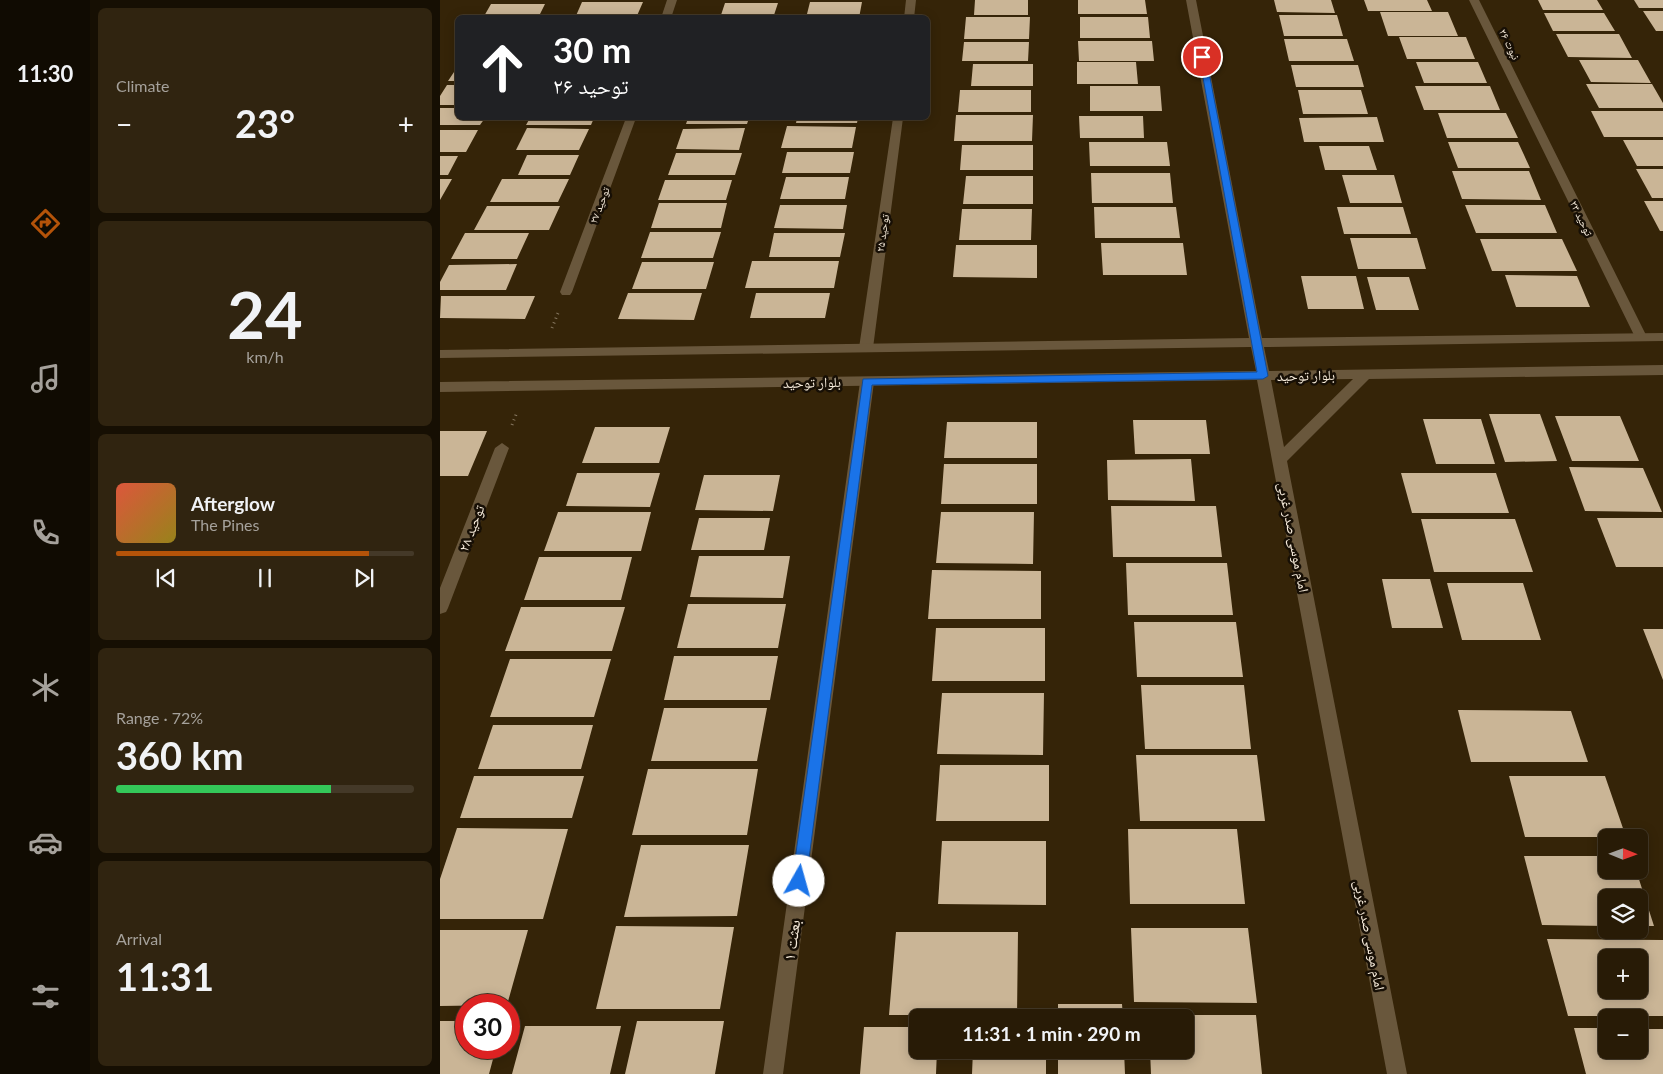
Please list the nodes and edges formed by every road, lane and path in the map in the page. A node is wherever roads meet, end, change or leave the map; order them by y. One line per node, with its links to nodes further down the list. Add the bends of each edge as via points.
1 (672, 0): 5 (street)
2 (911, 0): 6 (street)
3 (1191, 0): 13 (street, امام موسی صدر غربی)
4 (1474, 0): 7 (street, نبوت ۲۶)
5 (667, 15)
6 (909, 15)
7 (1523, 99): 11 (street, توحید ۲۳)
8 (630, 120): 10 (street, توحید ۲۷)
9 (898, 120): 14 (street, توحید ۲۵)
10 (566, 292): 15 (path)
11 (1641, 337): 12 (street); 13 (street)
12 (1663, 337)
13 (1257, 343): 14 (street); 19 (street, امام موسی صدر غربی)
14 (866, 348): 15 (street)
15 (544, 352): 16 (street)
16 (440, 354)
17 (1662, 373): 18 (street, بلوار توحید)
18 (1366, 374): 19 (street, بلوار توحید); 24 (street)
19 (1263, 376): 20 (street, بلوار توحید); 24 (street, امام موسی صدر غربی)
20 (867, 382): 21 (street, بلوار توحید); 26 (street, بعثت ۱)
21 (528, 386): 22 (street, بلوار توحید); 23 (path)
22 (440, 387)
23 (502, 448): 25 (street, توحید ۲۸)
24 (1279, 460): 27 (street, امام موسی صدر غربی)
25 (440, 608)
26 (773, 1074)
27 (1397, 1074)

